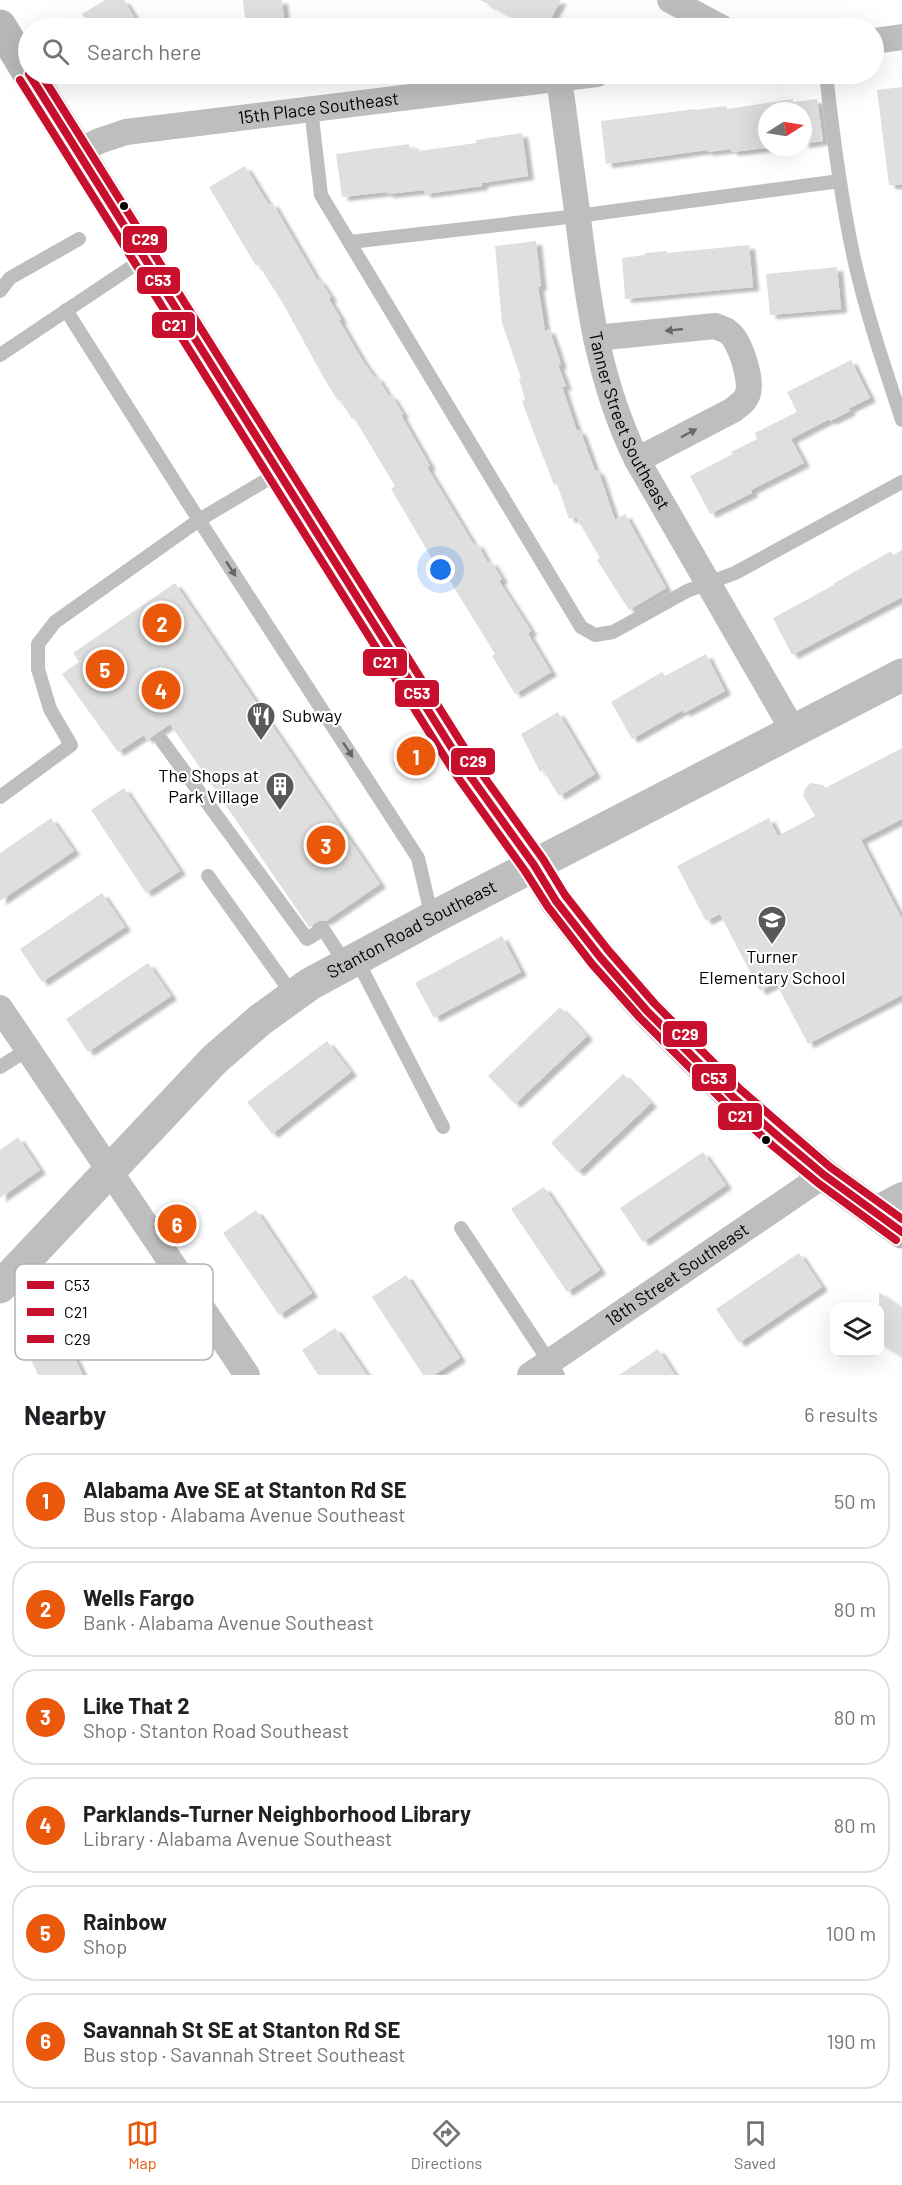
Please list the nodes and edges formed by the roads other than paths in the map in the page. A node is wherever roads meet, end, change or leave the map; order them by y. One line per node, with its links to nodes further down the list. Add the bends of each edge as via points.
1 (670, 0): 2 (street)
2 (703, 18)
3 (0, 26): 6 (main road)
4 (902, 37): 5 (street)
5 (884, 39)
6 (18, 55)
7 (36, 84): 12 (main road)
8 (511, 84): 11 (street, 15th Place Southeast)
9 (560, 84): 14 (street, Tanner Street Southeast)
10 (827, 84): 13 (lane)
11 (311, 109): 12 (street, 15th Place Southeast, via 126,132); 16 (lane, via 321,195)
12 (78, 152): 17 (main road)
13 (840, 181): 14 (lane); 22 (lane, via 855,263)
14 (577, 216): 16 (lane); 20 (street, Tanner Street Southeast)
15 (79, 239): 18 (lane, via 10,278)
16 (350, 242): 27 (lane, via 581,627 595,635 614,632)
17 (145, 258): 19 (lane); 24 (main road)
18 (0, 291)
19 (66, 310): 21 (lane); 26 (lane)
20 (596, 338): 23 (street, Tanner Street Southeast, via 605,381); 23 (street, one-way to 20, via 733,410 744,400 749,382 739,345 729,332 715,326)
21 (0, 355)
22 (902, 420)
23 (637, 460): 27 (street, Tanner Street Southeast)
24 (280, 472): 26 (lane); 32 (main road, via 463,766)
25 (902, 483): 27 (lane, via 735,573)
26 (199, 520): 31 (lane, via 55,622 38,644 38,669 50,709 71,745); 34 (lane, one-way to 34, via 418,858)
27 (709, 583): 29 (street, Tanner Street Southeast)
28 (902, 675): 29 (street, Stanton Road Southeast)
29 (794, 732): 32 (street, Stanton Road Southeast)
30 (162, 741): 35 (lane, via 307,939 322,929)
31 (0, 797)
32 (534, 865): 34 (street, Stanton Road Southeast); 42 (main road, via 562,909 647,1011 733,1097)
33 (208, 876): 36 (lane)
34 (432, 918): 35 (street, Stanton Road Southeast)
35 (350, 961): 36 (street, Stanton Road Southeast); 40 (lane)
36 (293, 995): 41 (street, Stanton Road Southeast, via 214,1060)
37 (0, 1008): 38 (street)
38 (27, 1050): 39 (lane); 41 (street)
39 (0, 1068)
40 (444, 1127)
41 (109, 1172): 47 (street, Stanton Road Southeast); 48 (street)
42 (824, 1175): 44 (main road); 52 (street, 18th Street Southeast)
43 (902, 1195): 44 (street)
44 (872, 1211): 46 (main road)
45 (461, 1228): 52 (lane)
46 (902, 1232)
47 (22, 1264)
48 (172, 1264)
49 (15, 1271): 50 (street, Stanton Road Southeast)
50 (0, 1287)
51 (213, 1325): 53 (street)
52 (546, 1371)
53 (247, 1375)

